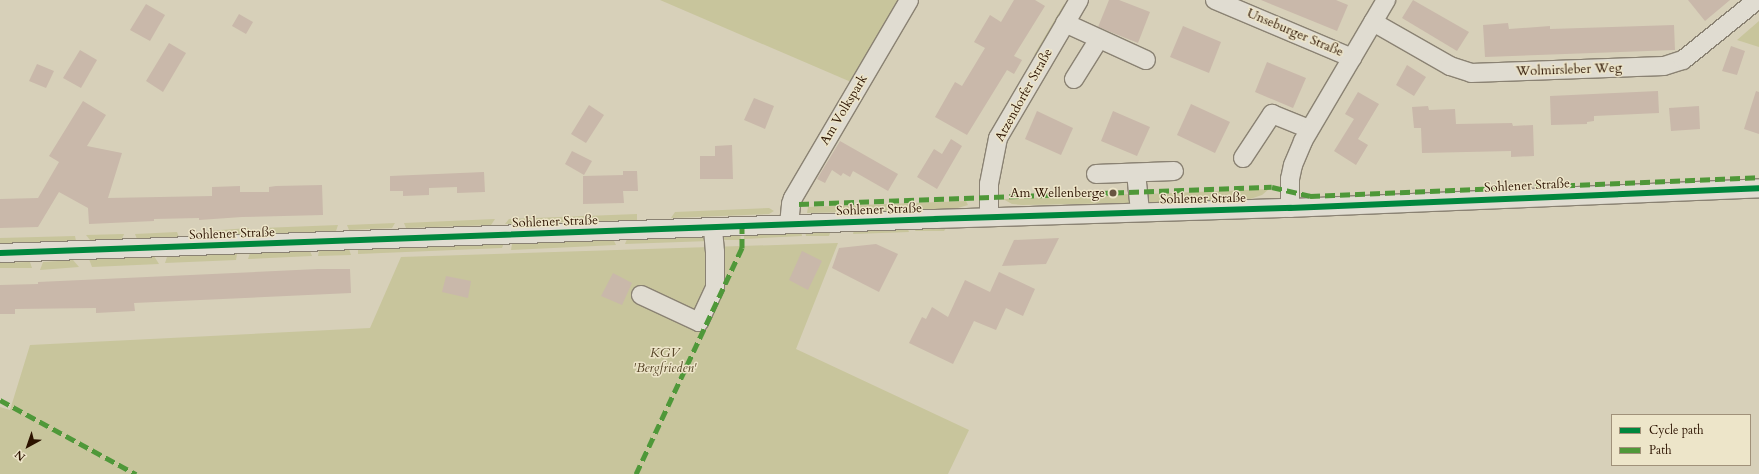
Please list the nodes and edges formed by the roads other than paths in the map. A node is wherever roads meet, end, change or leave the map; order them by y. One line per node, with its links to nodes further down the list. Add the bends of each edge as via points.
1 (909, 0): 21 (street, Am Volkspark, via 793,198 790,204)
2 (1079, 0): 7 (street, Atzendorfer Straße)
3 (1215, 0): 9 (street, Unseburger Straße)
4 (1386, 0): 6 (street)
5 (1757, 0): 6 (street, Wolmirsleber Weg, via 1683,60 1664,66 1471,73 1450,66)
6 (1373, 22): 9 (street)
7 (1065, 23): 8 (street); 20 (street, Atzendorfer Straße, via 998,138 989,184)
8 (1099, 39): 10 (street); 11 (street)
9 (1352, 58): 12 (street)
10 (1146, 60)
11 (1074, 79)
12 (1309, 129): 13 (street, via 1272,114); 18 (street, via 1293,165 1290,179)
13 (1243, 158)
14 (1174, 171): 15 (street)
15 (1136, 172): 16 (street); 19 (street)
16 (1096, 174)
17 (1759, 188): 18 (street, Sohlener Straße)
18 (1290, 208): 19 (street, Sohlener Straße)
19 (1140, 212): 20 (street, Sohlener Straße)
20 (989, 218): 21 (street, Sohlener Straße)
21 (789, 224): 22 (street, Sohlener Straße)
22 (713, 227): 23 (street, Sohlener Straße); 24 (street, via 715,287 699,322)
23 (0, 253)
24 (641, 295)

